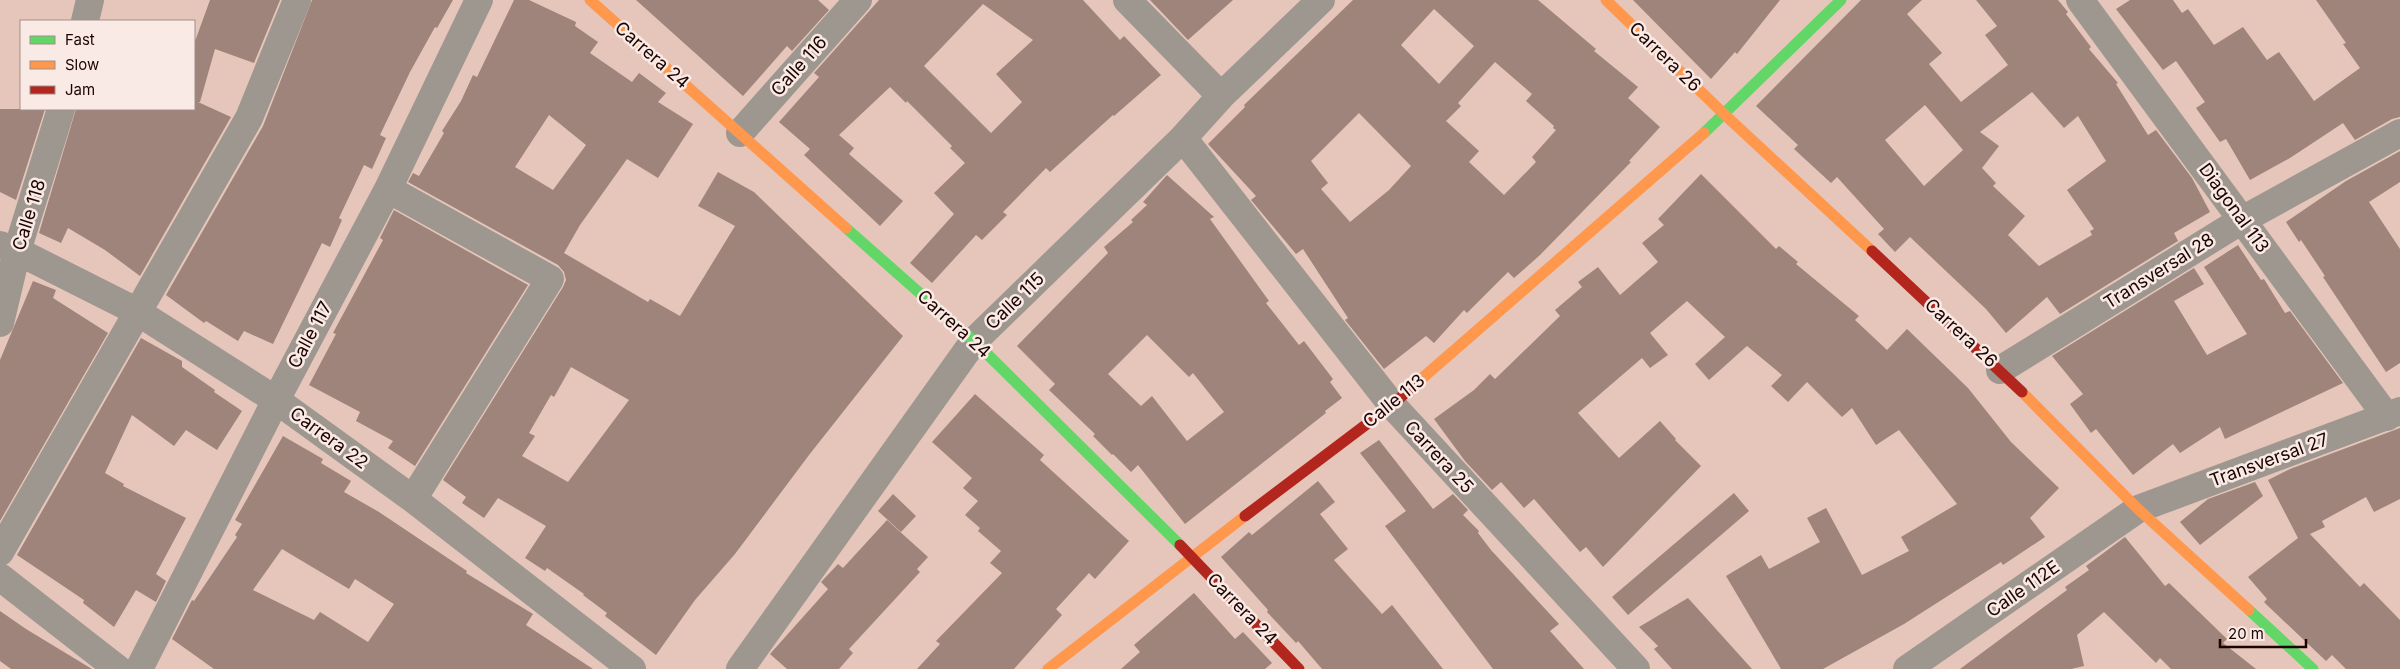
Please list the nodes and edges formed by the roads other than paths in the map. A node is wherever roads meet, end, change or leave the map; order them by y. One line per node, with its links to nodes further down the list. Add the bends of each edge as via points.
1 (90, 0): 11 (street)
2 (297, 0): 21 (street, via 249,118)
3 (479, 0): 18 (street, Calle 117)
4 (590, 0): 15 (street, Carrera 24)
5 (858, 0): 15 (street, Calle 116)
6 (1127, 0): 12 (street)
7 (1321, 0): 12 (street, Calle 115)
8 (1606, 0): 14 (street, Carrera 26)
9 (1841, 0): 14 (street, Calle 113)
10 (2080, 0): 19 (street, Diagonal 113)
11 (84, 20)
12 (1221, 96): 17 (street, Calle 115)
13 (61, 110): 20 (street, Calle 118)
14 (1725, 115): 24 (street, Carrera 26); 26 (street, Calle 113)
15 (740, 133): 23 (street, Carrera 24)
16 (2400, 133): 19 (street, Transversal 28)
17 (1184, 138): 23 (street, Calle 115); 26 (street, Carrera 25)
18 (388, 189): 25 (street, Calle 117); 28 (street, via 550,279)
19 (2242, 220): 24 (street, Transversal 28); 27 (street, Diagonal 113)
20 (9, 248): 21 (street, Carrera 22); 22 (street, Calle 118)
21 (136, 312): 25 (street, Carrera 22); 30 (street)
22 (0, 323)
23 (974, 341): 31 (street, Carrera 24); 36 (street, Calle 115)
24 (2000, 370): 29 (street, Carrera 26)
25 (276, 400): 28 (street, Carrera 22); 34 (street, Calle 117)
26 (1392, 405): 31 (street, Calle 113); 39 (street, Carrera 25)
27 (2393, 414): 29 (street, Transversal 27)
28 (413, 498): 35 (street, Carrera 22)
29 (2138, 509): 40 (street, Calle 112E); 41 (street, Carrera 26)
30 (0, 552)
31 (1192, 556): 37 (street, Calle 113); 38 (street, Carrera 24)
32 (0, 576): 33 (street)
33 (118, 669)
34 (139, 669)
35 (632, 669)
36 (740, 669)
37 (1048, 669)
38 (1299, 669)
39 (1636, 669)
40 (1907, 669)
41 (2312, 669)

